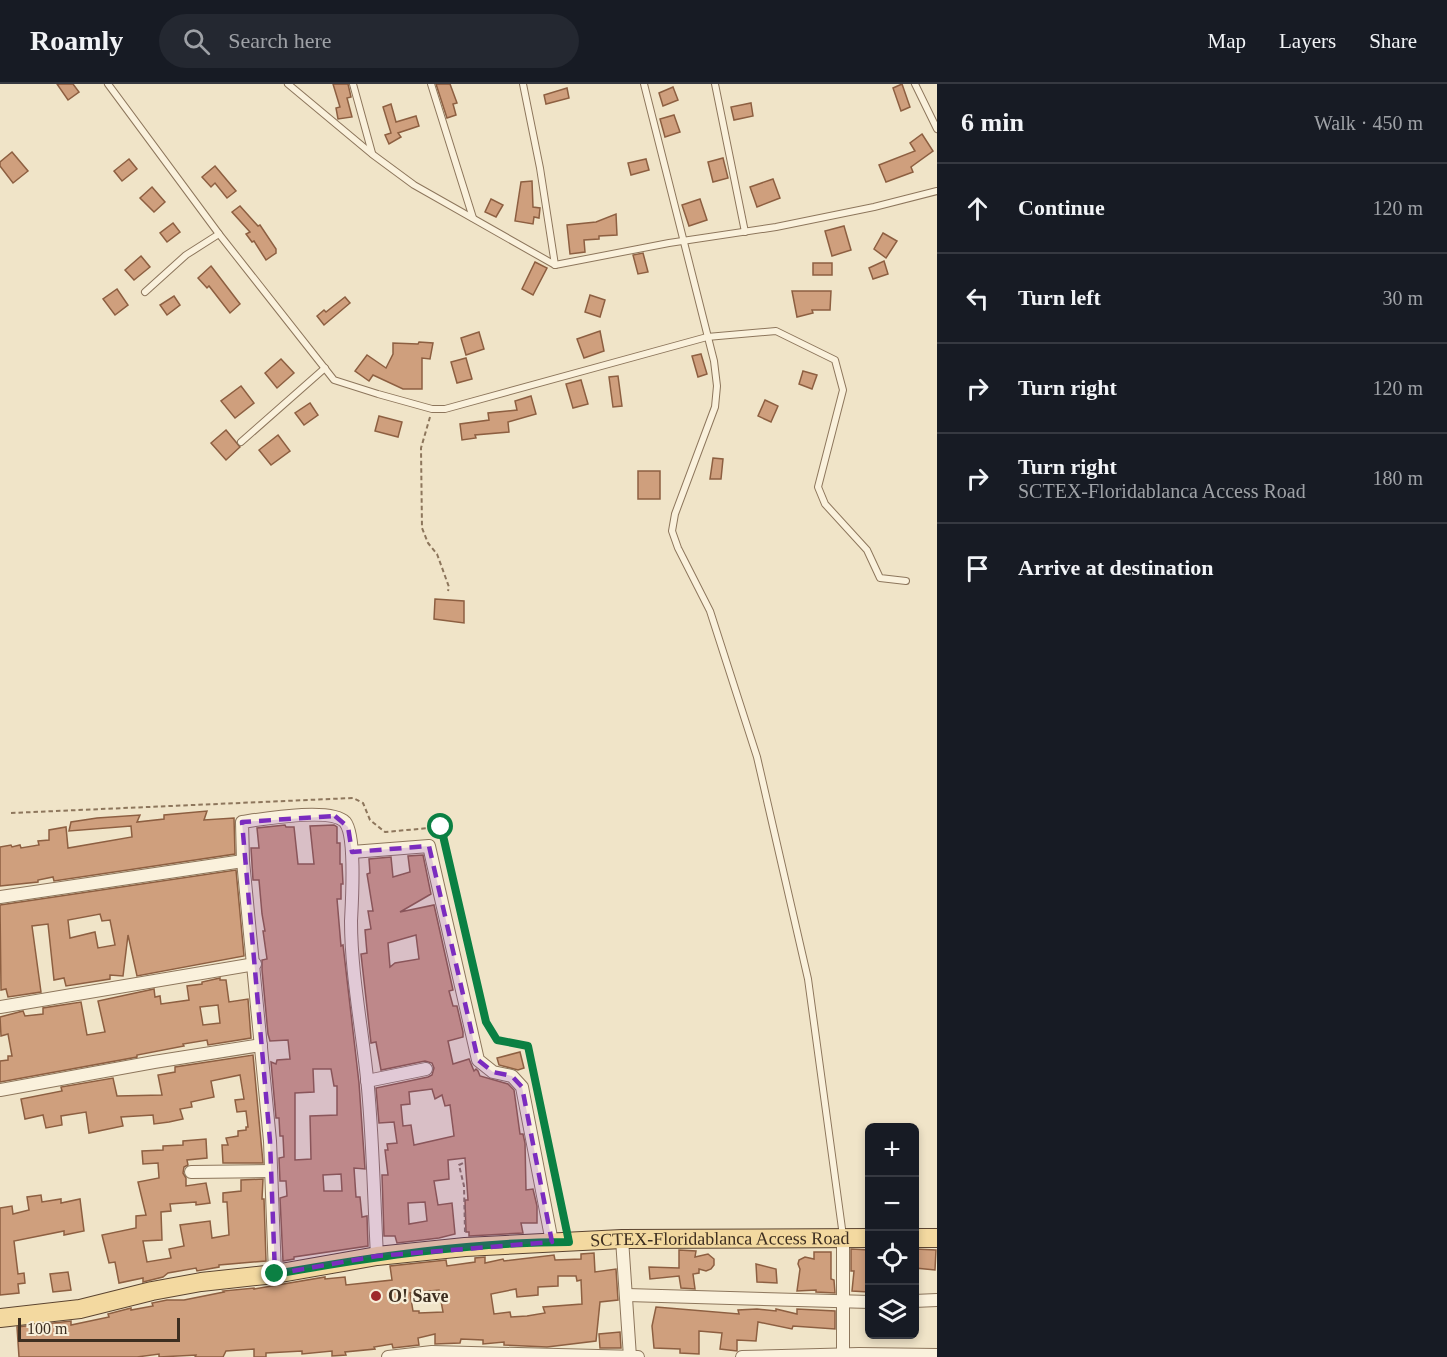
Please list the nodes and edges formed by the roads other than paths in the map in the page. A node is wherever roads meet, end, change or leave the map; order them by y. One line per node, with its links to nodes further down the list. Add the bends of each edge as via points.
1 (108, 84): 14 (lane)
2 (288, 84): 10 (lane)
3 (353, 84): 10 (lane)
4 (431, 84): 12 (lane)
5 (523, 84): 16 (lane)
6 (644, 84): 15 (lane)
7 (715, 84): 13 (lane)
8 (915, 84): 9 (lane)
9 (937, 128)
10 (372, 154): 12 (lane, via 414,185)
11 (937, 191): 13 (lane)
12 (473, 219): 16 (lane)
13 (745, 231): 15 (lane)
14 (219, 234): 17 (lane, via 186,255); 19 (lane)
15 (683, 241): 16 (lane); 18 (lane)
16 (555, 265)
17 (145, 292)
18 (707, 337): 19 (lane, via 445,409 432,409 334,380); 21 (lane, via 776,331 834,360 843,390 818,487 825,504 867,550 880,578); 33 (lane, via 716,369 715,407 672,531 710,611 757,757 808,980)
19 (325, 368): 20 (lane)
20 (241, 442)
21 (906, 581)
22 (352, 852): 23 (street, via 343,820 335,816 298,815 242,822); 29 (street, via 351,936); 38 (street, via 429,846 478,1060 493,1072 512,1076 522,1088)
23 (243, 861): 24 (street); 25 (street)
24 (0, 897)
25 (255, 964): 26 (street); 27 (street)
26 (0, 1007)
27 (261, 1045): 30 (street); 31 (street)
28 (426, 1069): 29 (street)
29 (367, 1081): 39 (street)
30 (0, 1090)
31 (271, 1171): 32 (street); 40 (street)
32 (191, 1172)
33 (843, 1238): 34 (main road, SCTEX-Floridablanca Access Road); 37 (main road, SCTEX-Floridablanca Access Road); 44 (street)
34 (865, 1238)
35 (919, 1238): 36 (main road)
36 (937, 1238)
37 (622, 1239): 38 (main road, SCTEX-Floridablanca Access Road); 41 (street)
38 (560, 1242): 39 (main road, SCTEX-Floridablanca Access Road)
39 (377, 1256): 40 (main road, SCTEX-Floridablanca Access Road)
40 (275, 1274): 46 (main road, SCTEX-Floridablanca Access Road, via 201,1282 80,1309)
41 (627, 1295): 44 (street); 50 (street)
42 (937, 1300): 43 (street)
43 (919, 1301)
44 (843, 1302): 45 (street); 48 (street)
45 (865, 1302)
46 (0, 1318)
47 (937, 1355): 48 (street)
48 (843, 1356): 52 (street)
49 (388, 1357): 50 (street, via 432,1352)
50 (630, 1357): 51 (street)
51 (638, 1357)
52 (742, 1357)

